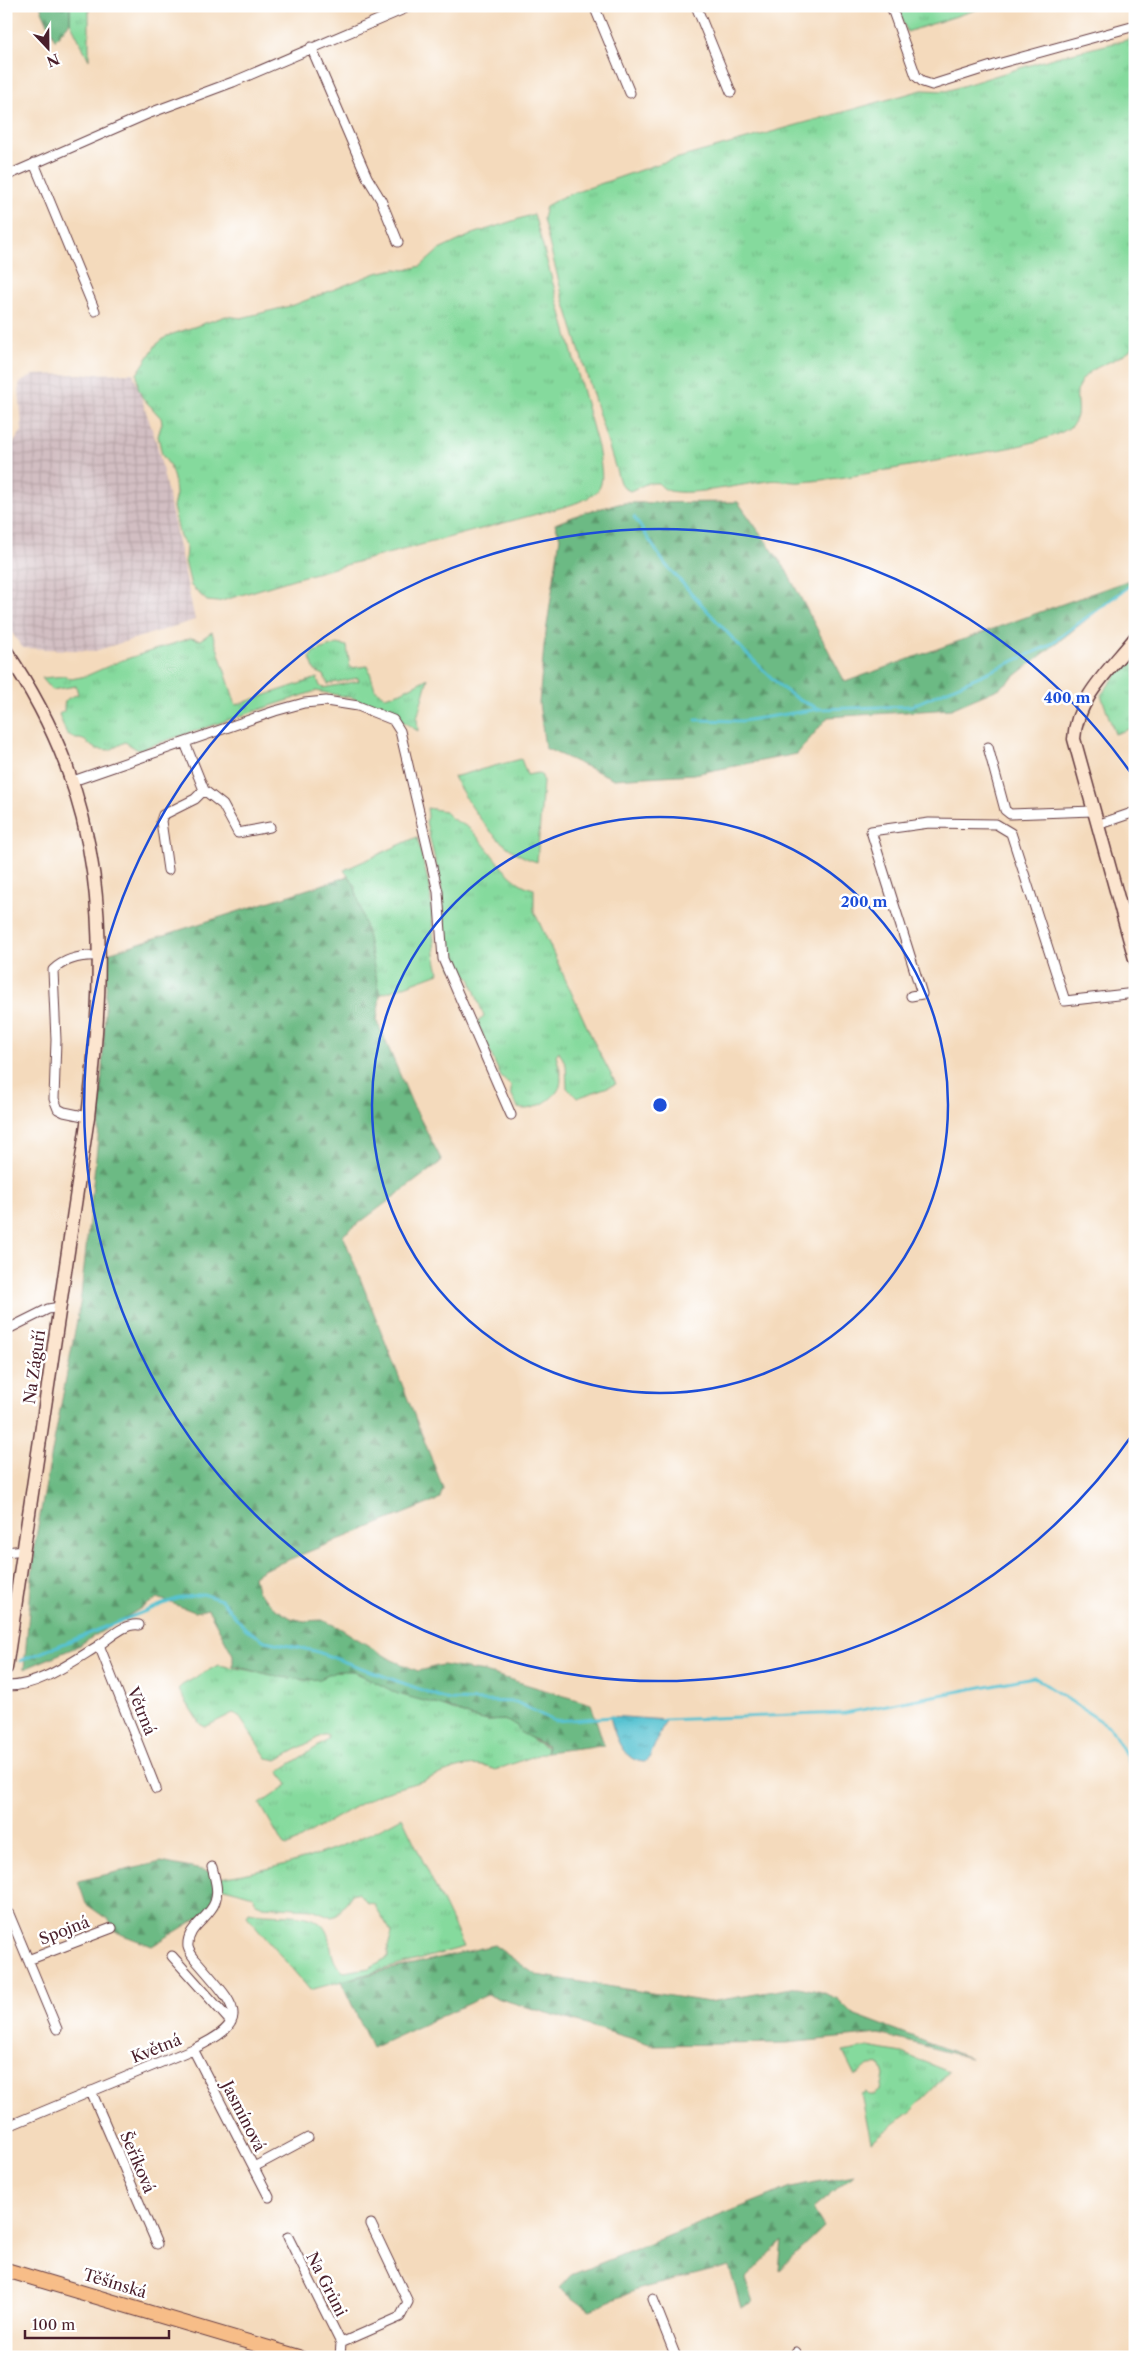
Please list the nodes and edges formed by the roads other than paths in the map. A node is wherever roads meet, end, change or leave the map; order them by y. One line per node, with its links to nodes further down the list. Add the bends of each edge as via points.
1 (411, 6): 6 (street)
2 (594, 6): 8 (street)
3 (696, 6): 7 (street)
4 (891, 6): 5 (street, via 916,76 932,85)
5 (1135, 26)
6 (311, 47): 9 (street); 11 (street, via 367,178 382,200)
7 (731, 92)
8 (630, 93)
9 (34, 163): 10 (street); 12 (street)
10 (6, 176)
11 (398, 242)
12 (95, 311)
13 (1135, 638): 19 (street, via 1085,702 1075,726 1074,746)
14 (6, 651): 17 (street, Na Záguří, via 46,717)
15 (186, 743): 17 (street); 18 (street); 28 (street, via 275,710 304,703 326,701 358,706 393,720 404,745 438,892 443,959)
16 (988, 747): 19 (street, via 1005,810 1010,814)
17 (73, 781): 24 (street, Na Záguří, via 94,867)
18 (204, 790): 22 (street, via 224,805 238,833); 23 (street, via 196,799 163,815 161,821)
19 (1093, 811): 21 (street)
20 (1135, 812): 21 (street)
21 (1096, 825): 25 (street)
22 (270, 828)
23 (168, 870)
24 (100, 956): 29 (street, Na Záguří, via 96,1048); 29 (street, via 73,958 53,970 54,1099 58,1109)
25 (1135, 958)
26 (1135, 993): 27 (street, via 1065,1001 1011,833 996,824 929,823 871,831 926,994)
27 (911, 996)
28 (511, 1115)
29 (88, 1117): 30 (street, Na Záguří)
30 (60, 1307): 31 (street, via 48,1309); 32 (street, Na Záguří)
31 (6, 1330)
32 (24, 1550): 33 (street); 36 (street, Na Záguří)
33 (6, 1552)
34 (139, 1626): 35 (street, via 118,1632)
35 (99, 1645): 37 (street, via 34,1681); 38 (street, Větrná)
36 (6, 1668)
37 (6, 1686)
38 (156, 1789)
39 (212, 1867): 44 (street, via 215,1901 187,1943 189,1952 229,1999 233,2011)
40 (6, 1913): 43 (street, Spojná)
41 (112, 1928): 43 (street, Spojná)
42 (172, 1956): 44 (street)
43 (28, 1960): 45 (street, Spojná)
44 (231, 2022): 46 (street, Květná, via 221,2036)
45 (57, 2029)
46 (193, 2050): 47 (street, Květná); 50 (street, Jasmínová)
47 (91, 2091): 48 (street, Květná); 54 (street, Šeříková)
48 (6, 2127)
49 (308, 2138): 50 (street)
50 (254, 2167): 51 (street, Jasmínová)
51 (269, 2197)
52 (371, 2224): 57 (street, via 408,2302 400,2317)
53 (288, 2237): 57 (street, Na Grůni)
54 (157, 2244)
55 (6, 2270): 58 (main road, Těšínská)
56 (653, 2299): 60 (street)
57 (341, 2344): 59 (street)
58 (299, 2357)
59 (340, 2357)
60 (676, 2357)

